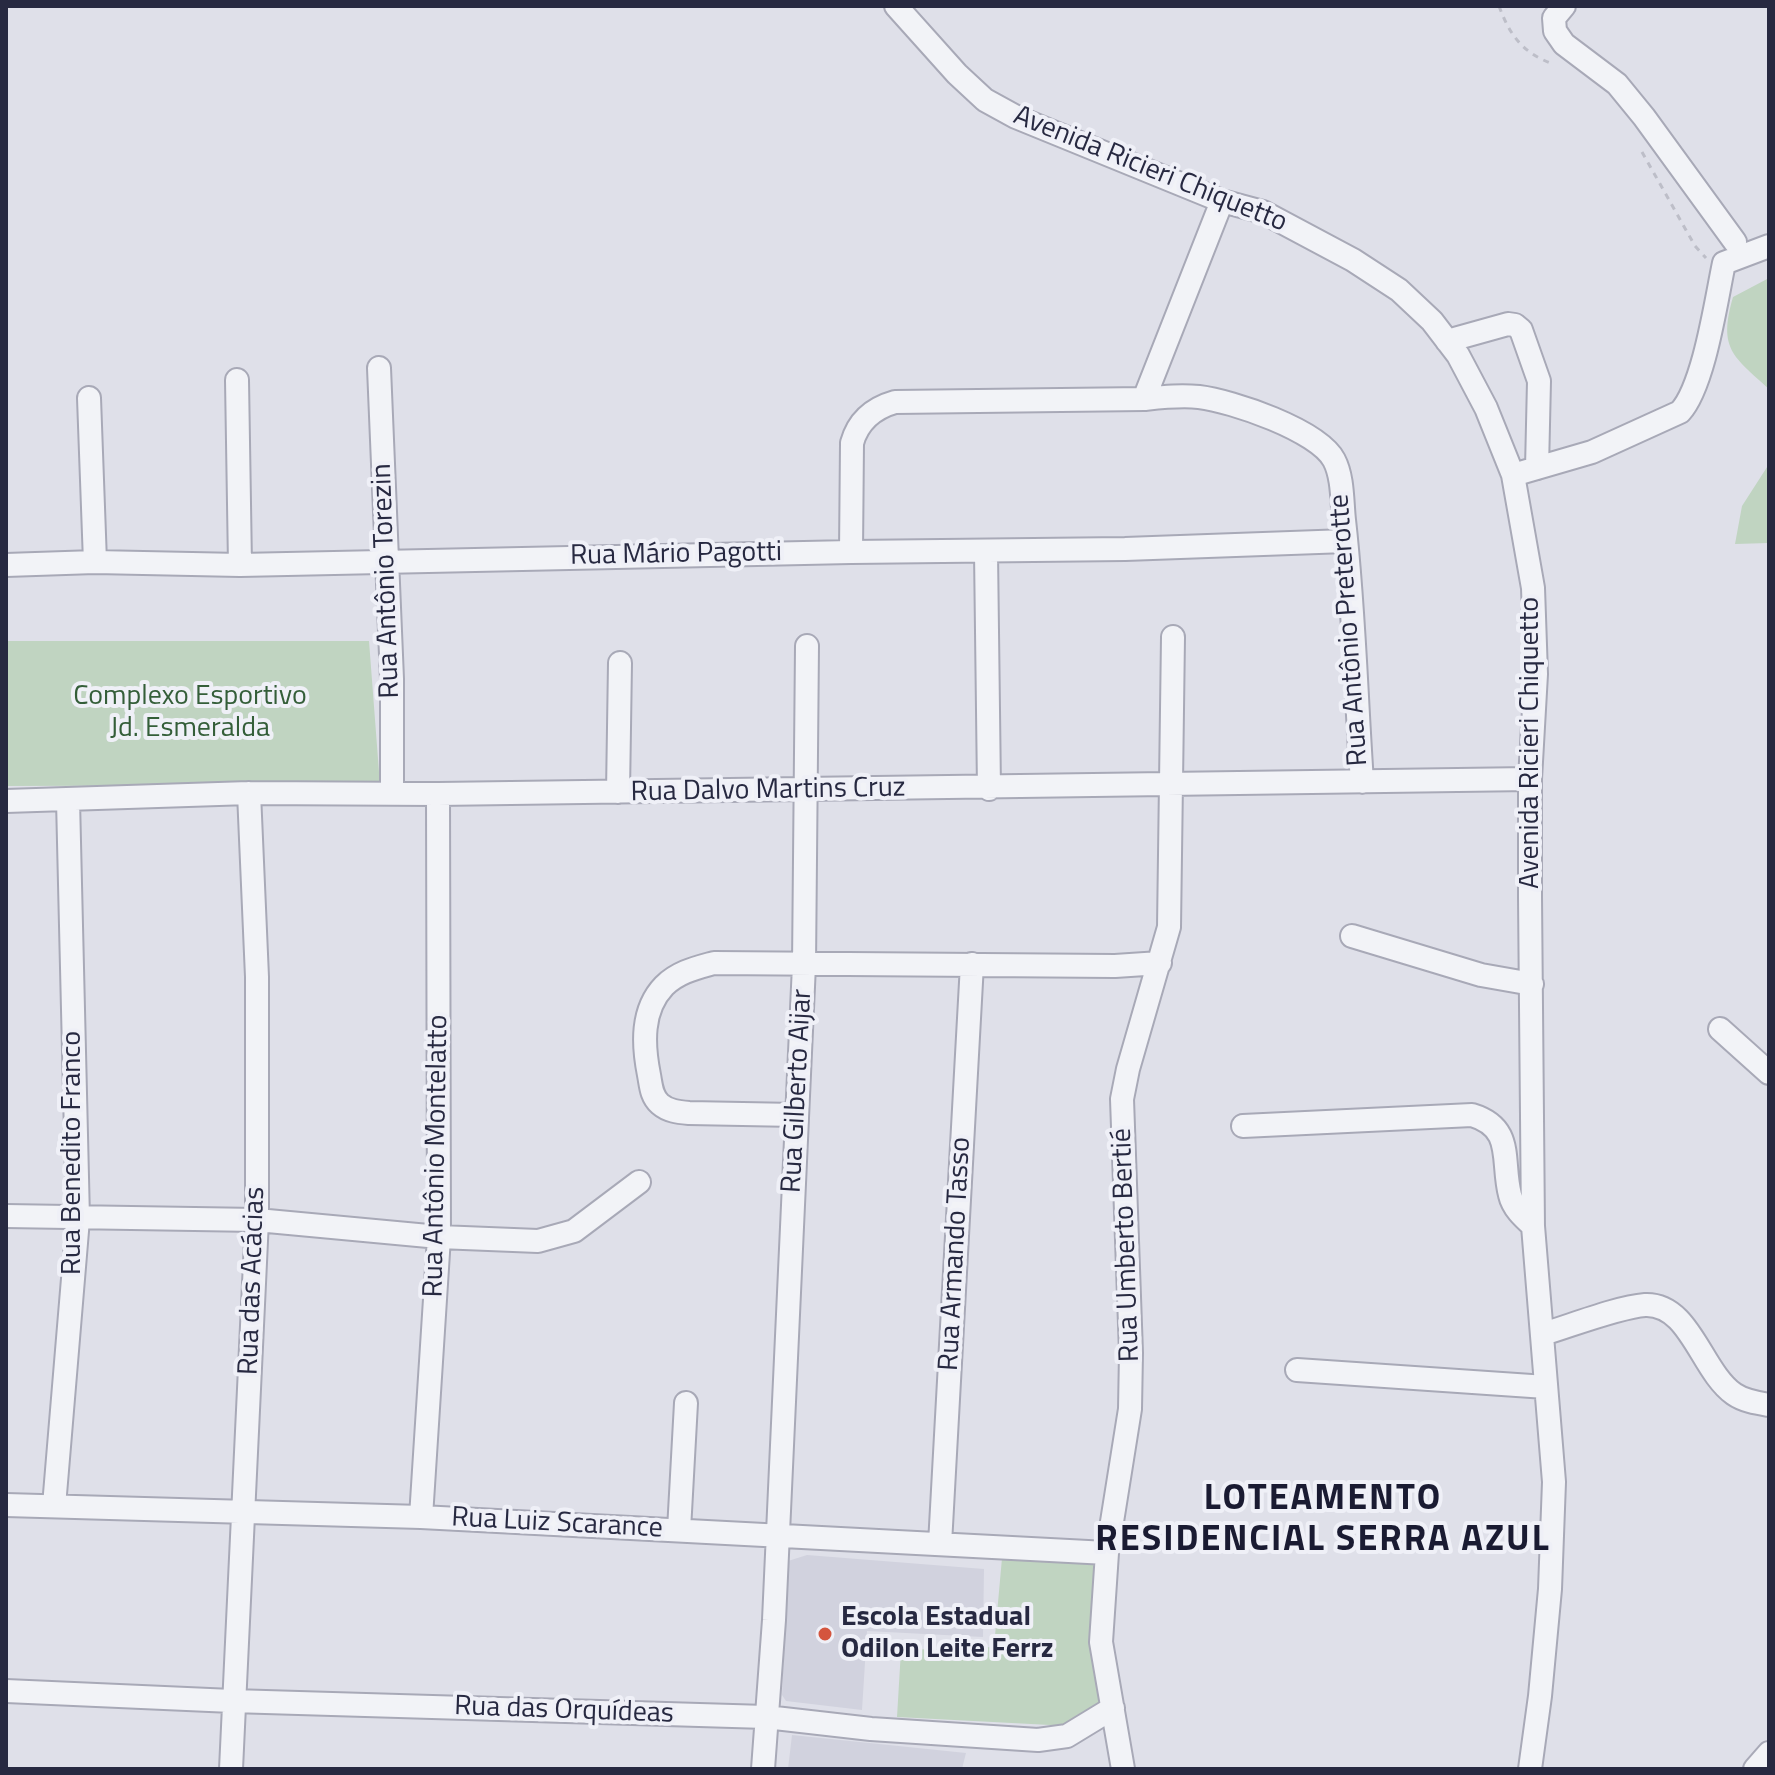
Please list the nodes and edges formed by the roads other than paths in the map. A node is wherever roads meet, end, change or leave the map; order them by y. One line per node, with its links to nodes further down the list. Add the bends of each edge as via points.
1 (896, 6): 3 (street, Avenida Ricieri Chiquetto, via 985,100)
2 (1564, 6): 4 (street, via 1554,18 1564,44 1617,84)
3 (1222, 201): 6 (street, Avenida Ricieri Chiquetto, via 1263,212 1377,274 1432,321); 10 (street)
4 (1735, 242)
5 (1769, 246): 11 (street, via 1724,263 1702,364 1690,401 1680,412 1592,452)
6 (1447, 341): 11 (street, via 1508,324 1521,330 1539,381); 12 (street, Avenida Ricieri Chiquetto, via 1486,408)
7 (379, 368): 16 (street, Rua Antônio Torezin)
8 (237, 380): 19 (street)
9 (89, 398): 17 (street)
10 (1144, 399): 13 (street, Rua Antônio Preterotte, via 1203,397 1312,437 1334,460); 14 (street, via 884,405 867,417 852,443)
11 (1537, 468): 12 (street)
12 (1513, 475): 23 (street, Avenida Ricieri Chiquetto, via 1533,588 1536,674)
13 (1346, 541): 15 (street, Rua Mário Pagotti); 24 (street, Rua Antônio Preterotte)
14 (851, 552): 15 (street, Rua Mário Pagotti); 16 (street, Rua Mário Pagotti)
15 (986, 552): 26 (street)
16 (386, 561): 19 (street, Rua Mário Pagotti); 30 (street, Rua Antônio Torezin)
17 (95, 562): 18 (street, Rua Mário Pagotti); 19 (street, Rua Mário Pagotti)
18 (6, 565)
19 (240, 565)
20 (1173, 637): 25 (street, Rua Umberto Bertié)
21 (807, 646): 27 (street, Rua Gilberto Aijar)
22 (620, 663): 28 (street)
23 (1530, 779): 24 (street, Rua Dalvo Martins Cruz); 38 (street, Avenida Ricieri Chiquetto)
24 (1362, 782): 25 (street, Rua Dalvo Martins Cruz)
25 (1172, 785): 26 (street, Rua Dalvo Martins Cruz); 35 (street, Rua Umberto Bertié, via 1169,927)
26 (989, 789): 27 (street, Rua Dalvo Martins Cruz)
27 (806, 790): 28 (street, Rua Dalvo Martins Cruz); 37 (street, Rua Gilberto Aijar)
28 (618, 792): 31 (street, Rua Dalvo Martins Cruz)
29 (249, 793): 30 (street, Rua Dalvo Martins Cruz); 32 (street, Rua Dalvo Martins Cruz); 46 (street, Rua das Acácias, via 257,977)
30 (392, 793): 31 (street, Rua Dalvo Martins Cruz)
31 (438, 794): 48 (street, Rua Antônio Montelatto)
32 (68, 800): 33 (street, Rua Dalvo Martins Cruz); 45 (street, Rua Benedito Franco)
33 (6, 801)
34 (1352, 936): 38 (street, via 1481,975)
35 (1160, 963): 36 (street); 61 (street, Rua Umberto Bertié, via 1122,1099 1130,1409)
36 (972, 964): 37 (street); 60 (street, Rua Armando Tasso)
37 (804, 965): 41 (street, Rua Gilberto Aijar); 41 (street, via 714,963 684,971 651,1004 645,1027 653,1095 661,1105 674,1112)
38 (1532, 984): 47 (street, Avenida Ricieri Chiquetto)
39 (1720, 1029): 40 (street)
40 (1769, 1073)
41 (796, 1115): 59 (street, Rua Gilberto Aijar)
42 (1243, 1126): 47 (street, via 1472,1115 1485,1119 1503,1142 1510,1197)
43 (639, 1182): 48 (street, via 574,1231 556,1238)
44 (6, 1216): 45 (street)
45 (78, 1219): 46 (street); 55 (street, Rua Benedito Franco)
46 (257, 1220): 48 (street); 56 (street, Rua das Acácias)
47 (1533, 1226): 49 (street, Avenida Ricieri Chiquetto)
48 (439, 1237): 57 (street, Rua Antônio Montelatto)
49 (1543, 1334): 51 (street, Avenida Ricieri Chiquetto); 53 (street, via 1645,1305 1663,1308 1680,1319 1733,1394)
50 (1297, 1370): 51 (street)
51 (1546, 1387): 70 (street, Avenida Ricieri Chiquetto, via 1554,1482 1550,1589)
52 (686, 1403): 58 (street)
53 (1769, 1405)
54 (6, 1505): 55 (street, Rua Luiz Scarance)
55 (54, 1506): 56 (street, Rua Luiz Scarance)
56 (242, 1511): 57 (street, Rua Luiz Scarance); 63 (street, Rua das Acácias)
57 (421, 1517): 58 (street, Rua Luiz Scarance)
58 (679, 1530): 59 (street, Rua Luiz Scarance)
59 (778, 1536): 60 (street, Rua Luiz Scarance); 65 (street, Rua Gilberto Aijar)
60 (940, 1544): 61 (street, Rua Luiz Scarance)
61 (1107, 1553): 64 (street, Rua Umberto Bertié, via 1101,1642)
62 (6, 1691): 63 (street, Rua das Orquídeas)
63 (232, 1701): 65 (street, Rua das Orquídeas); 67 (street, Rua das Acácias)
64 (1113, 1708): 65 (street, Rua das Orquídeas, via 1067,1736 1038,1740); 69 (street, Rua Umberto Bertié)
65 (766, 1717): 68 (street, Rua Gilberto Aijar)
66 (1769, 1753): 71 (street)
67 (231, 1769)
68 (763, 1769)
69 (1123, 1769)
70 (1530, 1769)
71 (1755, 1769)

